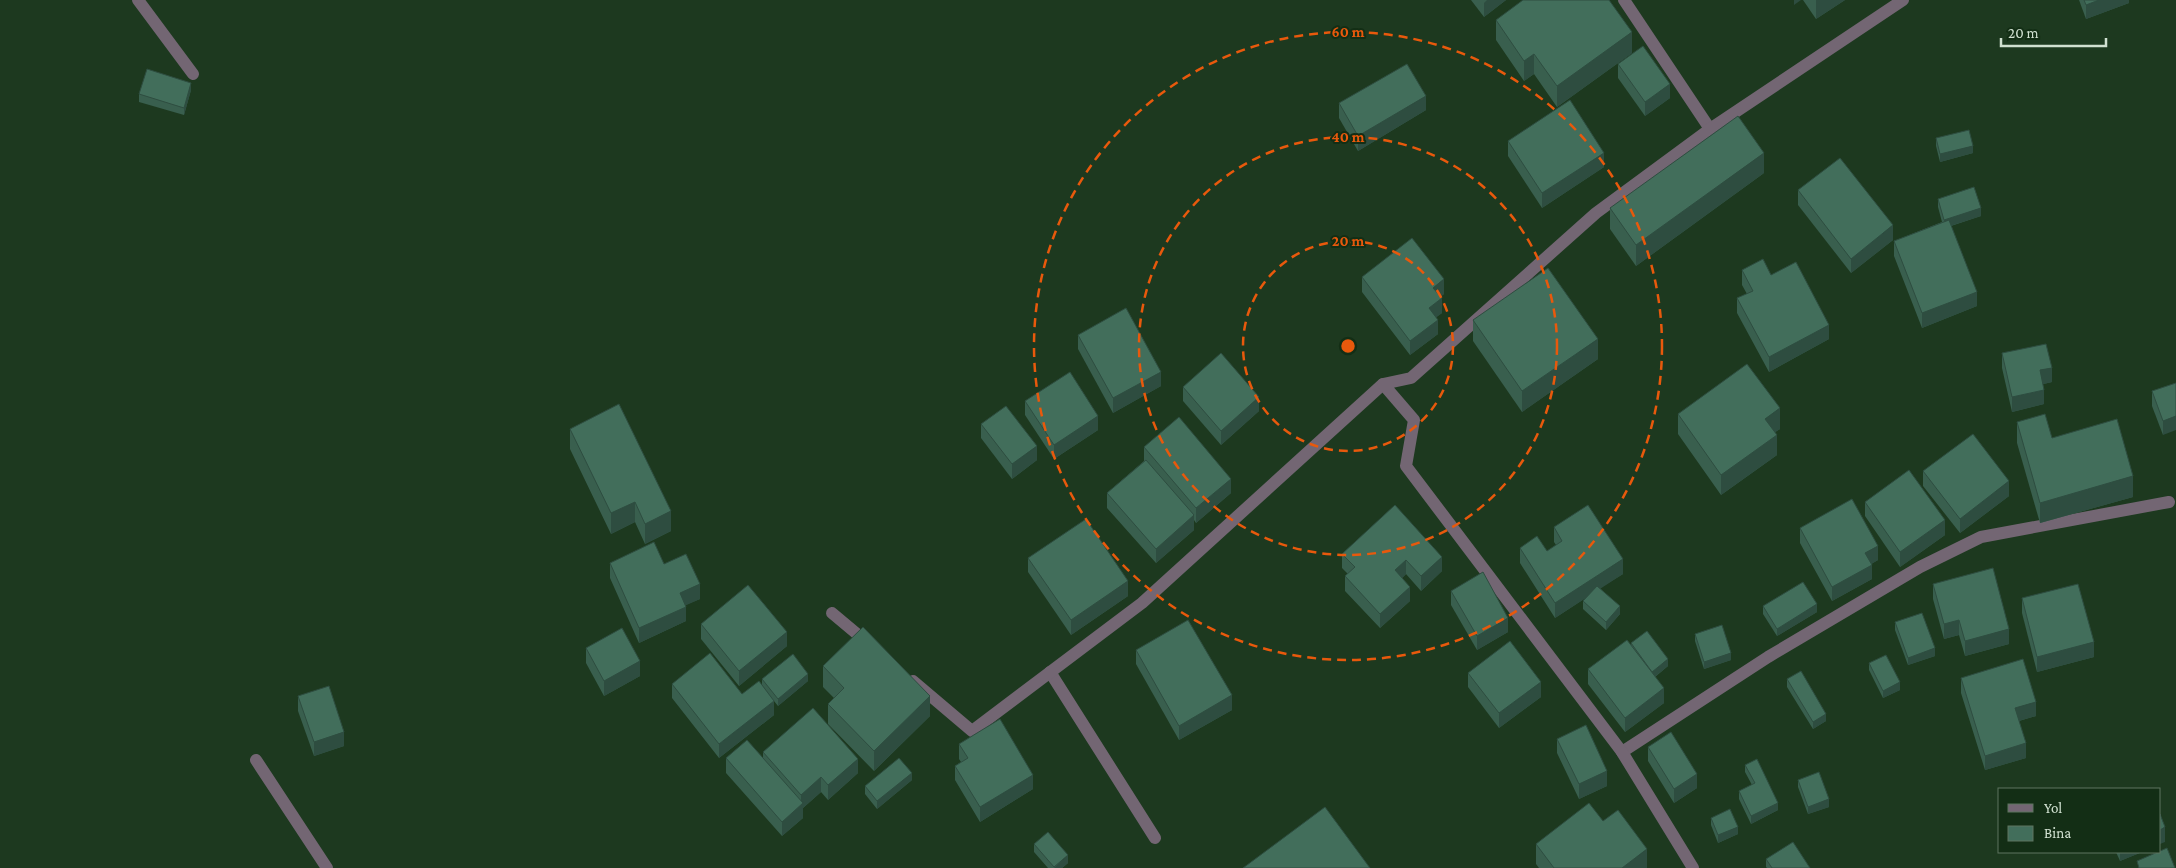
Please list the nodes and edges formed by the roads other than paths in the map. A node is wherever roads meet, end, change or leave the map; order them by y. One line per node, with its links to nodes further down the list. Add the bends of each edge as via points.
1 (138, 0): 4 (street)
2 (1624, 0): 5 (street)
3 (1903, 0): 5 (street)
4 (193, 74)
5 (1710, 129): 6 (street, via 1596,212 1411,378)
6 (1383, 384): 10 (street, via 1142,602); 12 (street, via 1414,420 1406,466)
7 (2169, 502): 12 (street, via 1981,537 1920,567 1768,657)
8 (832, 613): 9 (street)
9 (876, 650)
10 (1050, 672): 11 (street, via 972,730); 14 (street)
11 (906, 675)
12 (1622, 752): 16 (street)
13 (256, 760): 15 (street)
14 (1155, 838)
15 (327, 868)
16 (1692, 868)

